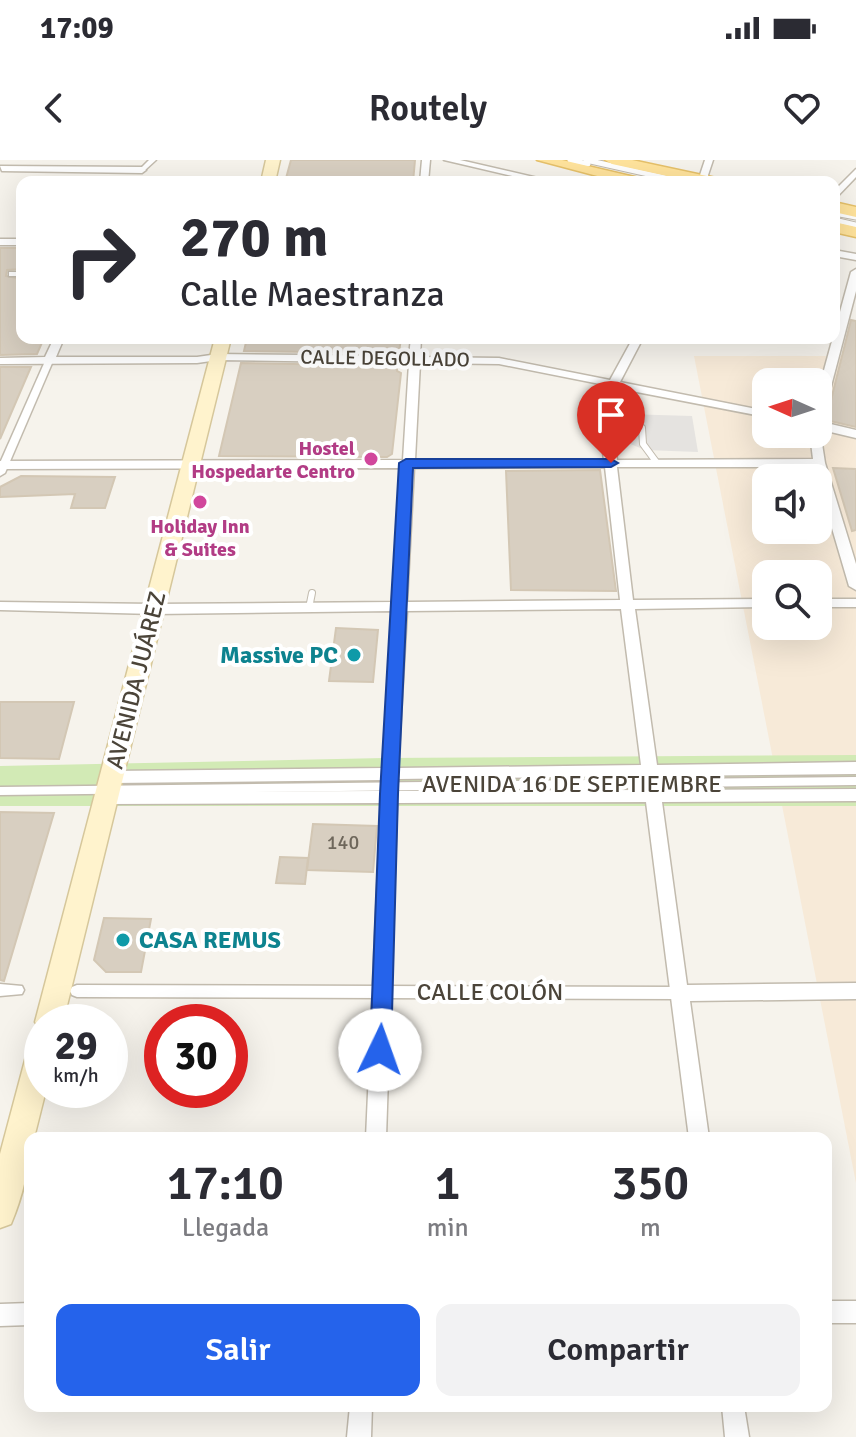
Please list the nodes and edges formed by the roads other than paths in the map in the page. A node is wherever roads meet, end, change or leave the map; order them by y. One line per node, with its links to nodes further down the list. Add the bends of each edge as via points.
1 (153, 160): 7 (street)
2 (448, 160): 11 (street)
3 (544, 160): 9 (main road)
4 (570, 160): 12 (lane)
5 (586, 160): 14 (lane)
6 (2, 168): 7 (street)
7 (142, 170): 10 (street)
8 (856, 172): 15 (street)
9 (611, 173): 13 (main road)
10 (138, 176)
11 (523, 176)
12 (640, 176)
13 (648, 176)
14 (657, 176)
15 (840, 190)
16 (856, 272): 19 (street)
17 (12, 274): 18 (street)
18 (16, 274)
19 (840, 322)
20 (56, 344): 28 (street)
21 (221, 344): 25 (main road, AVENIDA JUÁREZ)
22 (416, 344): 26 (street)
23 (635, 344): 30 (street)
24 (834, 344): 29 (street)
25 (218, 357): 26 (street, CALLE DEGOLLADO); 28 (street, CALLE DEGOLLADO); 40 (main road, AVENIDA JUÁREZ)
26 (415, 358): 30 (street, CALLE DEGOLLADO, via 499,361); 36 (street)
27 (0, 361): 28 (street, CALLE DEGOLLADO)
28 (49, 361): 41 (street)
29 (829, 368)
30 (614, 383): 31 (street, CALLE DEGOLLADO); 37 (street, via 606,390 604,404)
31 (752, 411)
32 (642, 428): 38 (lane, via 643,444)
33 (832, 428): 34 (street)
34 (856, 434)
35 (817, 448): 39 (street)
36 (406, 463): 37 (street); 40 (street); 50 (street)
37 (611, 463): 38 (street); 44 (street)
38 (657, 463): 39 (street)
39 (819, 463): 42 (street)
40 (191, 464): 41 (street); 51 (main road, AVENIDA JUÁREZ)
41 (1, 468)
42 (856, 586)
43 (312, 593): 49 (lane)
44 (627, 603): 45 (street); 50 (street); 54 (street)
45 (752, 603)
46 (832, 603): 47 (street)
47 (856, 603)
48 (0, 606): 51 (street)
49 (309, 608): 50 (street); 51 (street)
50 (399, 608): 55 (street)
51 (154, 609): 56 (main road, AVENIDA JUÁREZ)
52 (856, 768): 54 (street, AVENIDA 16 DE SEPTIEMBRE)
53 (856, 781): 54 (street, AVENIDA 16 DE SEPTIEMBRE)
54 (651, 784): 55 (street, AVENIDA 16 DE SEPTIEMBRE); 55 (street, AVENIDA 16 DE SEPTIEMBRE); 58 (street, AVENIDA 16 DE SEPTIEMBRE); 64 (street)
55 (389, 786): 56 (street, AVENIDA 16 DE SEPTIEMBRE); 56 (street, AVENIDA 16 DE SEPTIEMBRE); 63 (street)
56 (109, 789): 57 (street, AVENIDA 16 DE SEPTIEMBRE); 65 (main road, AVENIDA JUÁREZ)
57 (0, 791)
58 (856, 795)
59 (0, 990): 60 (street)
60 (17, 990)
61 (77, 991): 63 (street, CALLE COLÓN)
62 (856, 991): 64 (street, CALLE COLÓN)
63 (383, 992): 64 (street, CALLE COLÓN); 67 (street)
64 (680, 993): 68 (street)
65 (54, 1004)
66 (27, 1108): 69 (main road)
67 (376, 1132)
68 (698, 1132)
69 (0, 1213)
70 (832, 1312): 71 (street)
71 (856, 1312)
72 (24, 1314): 73 (street)
73 (0, 1315)
74 (361, 1412): 76 (street)
75 (734, 1412): 77 (street)
76 (359, 1437)
77 (737, 1437)

